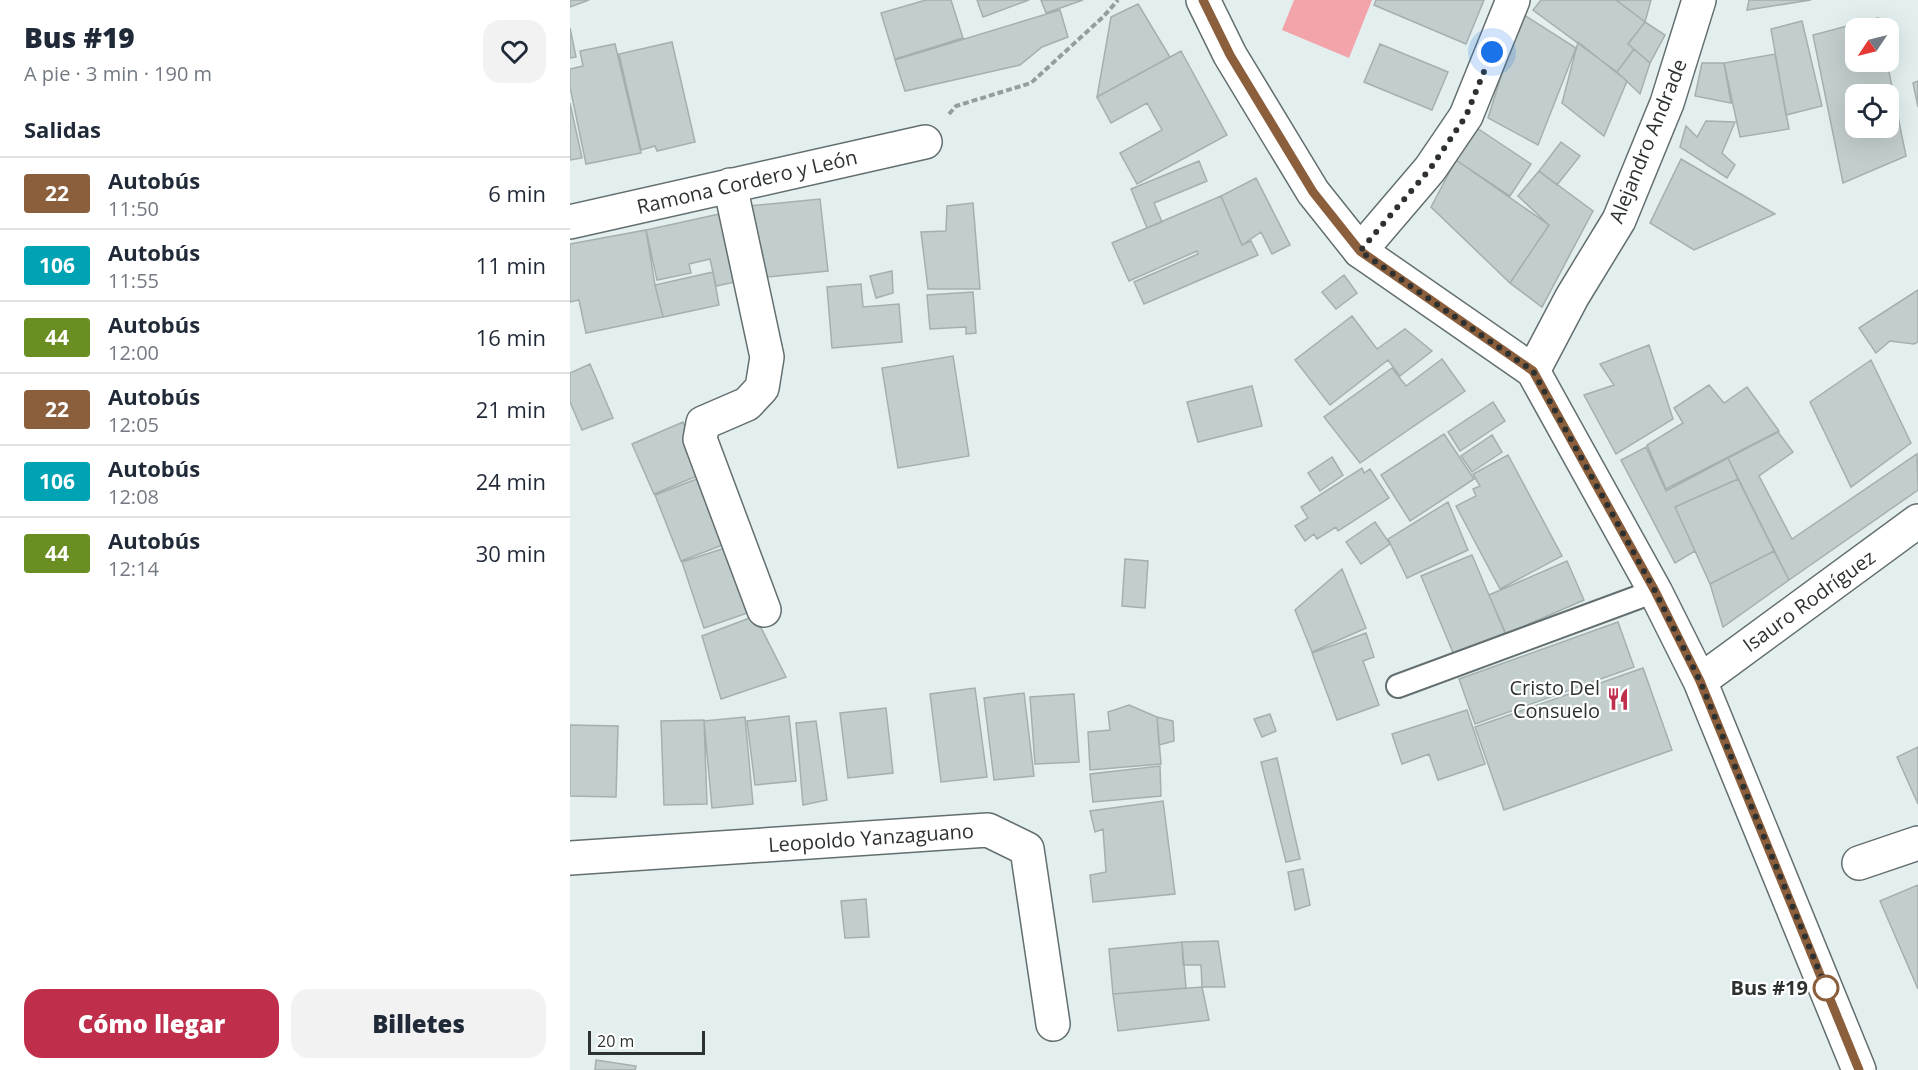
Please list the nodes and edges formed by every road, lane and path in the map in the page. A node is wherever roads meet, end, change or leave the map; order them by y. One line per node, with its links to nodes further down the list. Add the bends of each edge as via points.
1 (1118, 0): 5 (path, via 1031,83 956,106)
2 (1203, 0): 8 (street, via 1230,55 1313,192)
3 (1513, 0): 8 (street, via 1466,116 1430,169)
4 (1699, 0): 9 (street, Alejandro Andrade, via 1667,102 1619,220)
5 (925, 142): 6 (street, Ramona Cordero y León)
6 (730, 185): 7 (street, Ramona Cordero y León); 12 (street, via 767,357 762,388 747,404 703,423 700,439)
7 (570, 222)
8 (1360, 251): 9 (street)
9 (1533, 371): 11 (street)
10 (1918, 520): 13 (street, Isauro Rodríguez)
11 (1655, 591): 13 (street); 14 (lane)
12 (764, 610)
13 (1700, 681): 19 (street)
14 (1398, 686)
15 (1918, 843): 17 (street)
16 (570, 858): 18 (street, Leopoldo Yanzaguano, via 988,830 1027,849)
17 (1859, 863)
18 (1053, 1024)
19 (1859, 1070)

